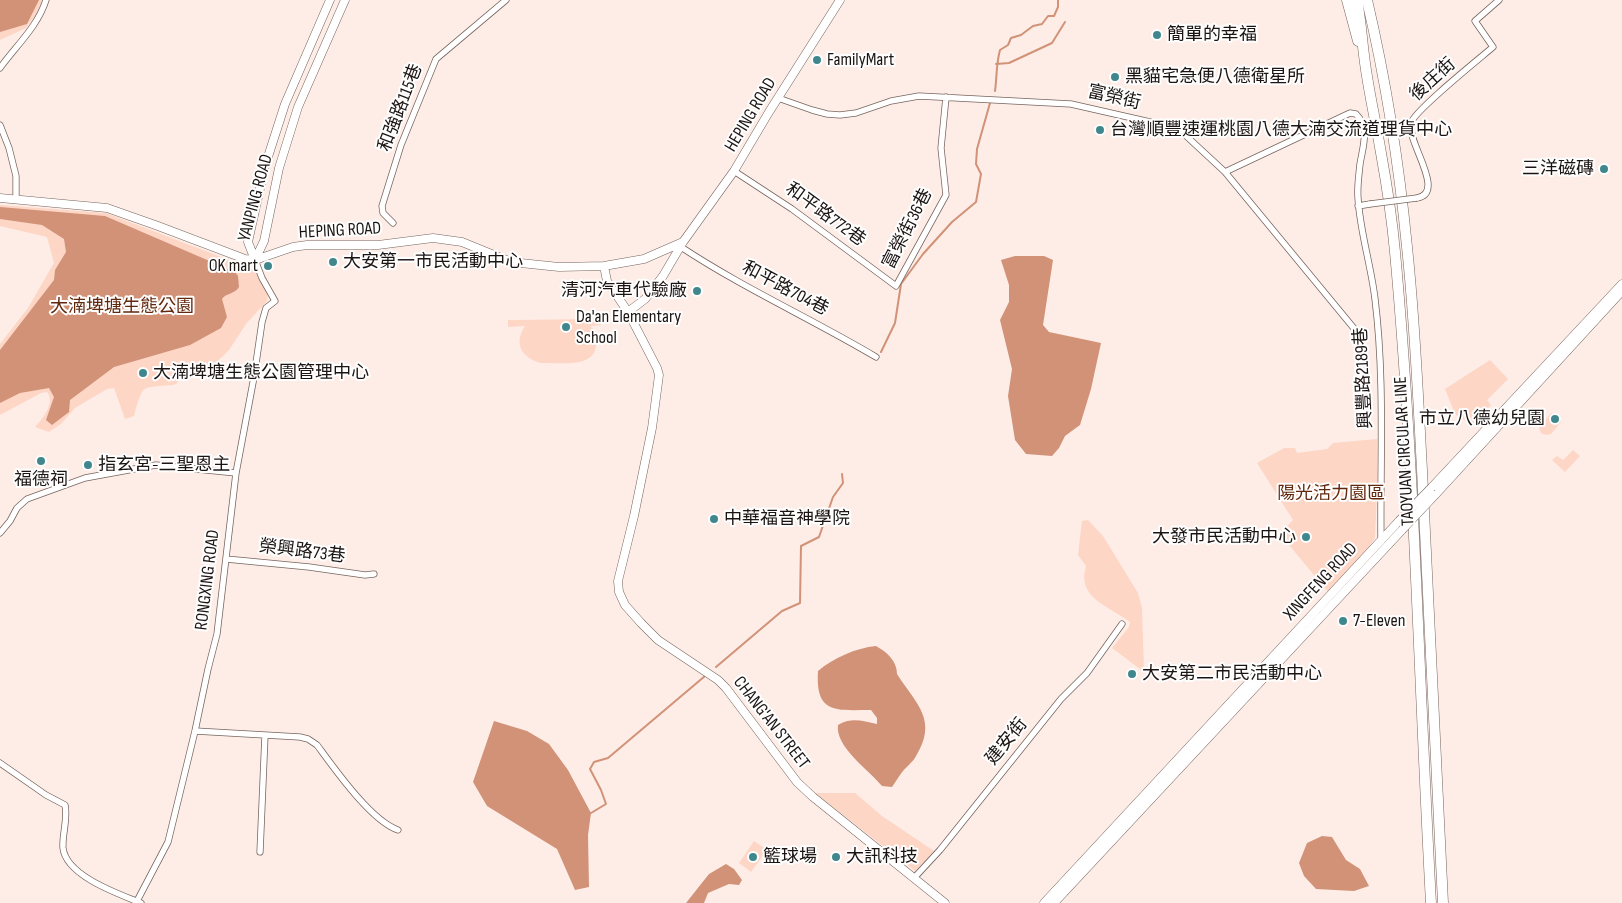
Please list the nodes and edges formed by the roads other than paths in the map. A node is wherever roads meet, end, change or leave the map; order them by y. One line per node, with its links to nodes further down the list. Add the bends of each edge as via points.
1 (46, 0): 13 (street, via 36,23)
2 (330, 0): 24 (street, YANPING ROAD, via 285,104 265,166 248,242)
3 (345, 0): 24 (street, YANPING ROAD, via 298,106 279,168 264,241)
4 (506, 0): 22 (street, 和強路115巷, via 436,59 404,137 382,206 383,213)
5 (840, 0): 15 (street, HEPING ROAD)
6 (1347, 0): 12 (highway)
7 (1357, 0): 12 (highway, TAOYUAN CIRCULAR LINE)
8 (1368, 0): 11 (highway, TAOYUAN CIRCULAR LINE)
9 (1374, 0): 11 (highway)
10 (1499, 0): 21 (street, 後庄街, bridge, via 1474,21 1493,47 1425,106 1411,123 1413,139 1428,179 1426,194)
11 (1377, 41): 51 (highway, TAOYUAN CIRCULAR LINE, via 1408,249)
12 (1365, 63): 50 (highway, TAOYUAN CIRCULAR LINE, via 1382,156 1395,260 1405,384)
13 (0, 68)
14 (946, 96): 15 (street, 富榮街, via 905,98 840,115 812,110); 18 (street, 富榮街, via 1071,104 1172,127 1183,133); 27 (street, 富榮街36巷, via 941,148 946,195)
15 (778, 98): 17 (street, HEPING ROAD)
16 (0, 125): 20 (street, via 16,176)
17 (734, 170): 23 (street, HEPING ROAD); 27 (street, 和平路772巷, via 792,208)
18 (1225, 172): 21 (street, via 1350,113 1356,114 1361,119 1365,140 1357,187); 30 (street, 富榮街)
19 (0, 198): 20 (street)
20 (16, 200): 24 (street, via 107,208)
21 (1358, 206): 35 (street, 興豐路2189巷, via 1375,299 1382,430)
22 (393, 223)
23 (682, 245): 25 (street, HEPING ROAD, via 644,259); 29 (street, HEPING ROAD, via 652,291); 31 (street, 和平路704巷, via 736,280)
24 (255, 260): 25 (street, HEPING ROAD, via 307,245 378,245 433,238 462,242 511,262 559,267); 32 (street, RONGXING ROAD, via 275,301 266,308 262,322)
25 (604, 266): 29 (street, CHANG'AN STREET, via 607,281)
26 (1622, 284): 33 (street, XINGFENG ROAD)
27 (896, 286)
28 (1622, 292): 33 (street, XINGFENG ROAD)
29 (628, 312): 45 (street, CHANG'AN STREET, via 659,375 652,428 618,581 625,605 658,640 718,680 797,782)
30 (1356, 332)
31 (876, 357)
32 (236, 473): 34 (street, via 156,465 85,478 27,499); 37 (street, RONGXING ROAD)
33 (1433, 491): 35 (street, XINGFENG ROAD, bridge); 36 (street, XINGFENG ROAD, bridge)
34 (0, 533)
35 (1381, 540): 36 (street, 興豐路2189巷); 48 (street, XINGFENG ROAD)
36 (1382, 551): 49 (street, XINGFENG ROAD)
37 (226, 558): 38 (street, 榮興路73巷); 40 (street, RONGXING ROAD, via 217,634)
38 (374, 574)
39 (1122, 624): 45 (street, 建安街, via 1087,672 1061,699)
40 (196, 731): 41 (street); 46 (street, RONGXING ROAD, via 168,842)
41 (265, 735): 43 (street, via 300,737 317,745 369,808); 44 (street)
42 (0, 763): 46 (street, via 65,805 63,850 79,873)
43 (398, 830)
44 (260, 852)
45 (914, 878): 47 (street, CHANG'AN STREET)
46 (138, 902)
47 (945, 903)
48 (1044, 903)
49 (1054, 903)
50 (1431, 903)
51 (1443, 903)

